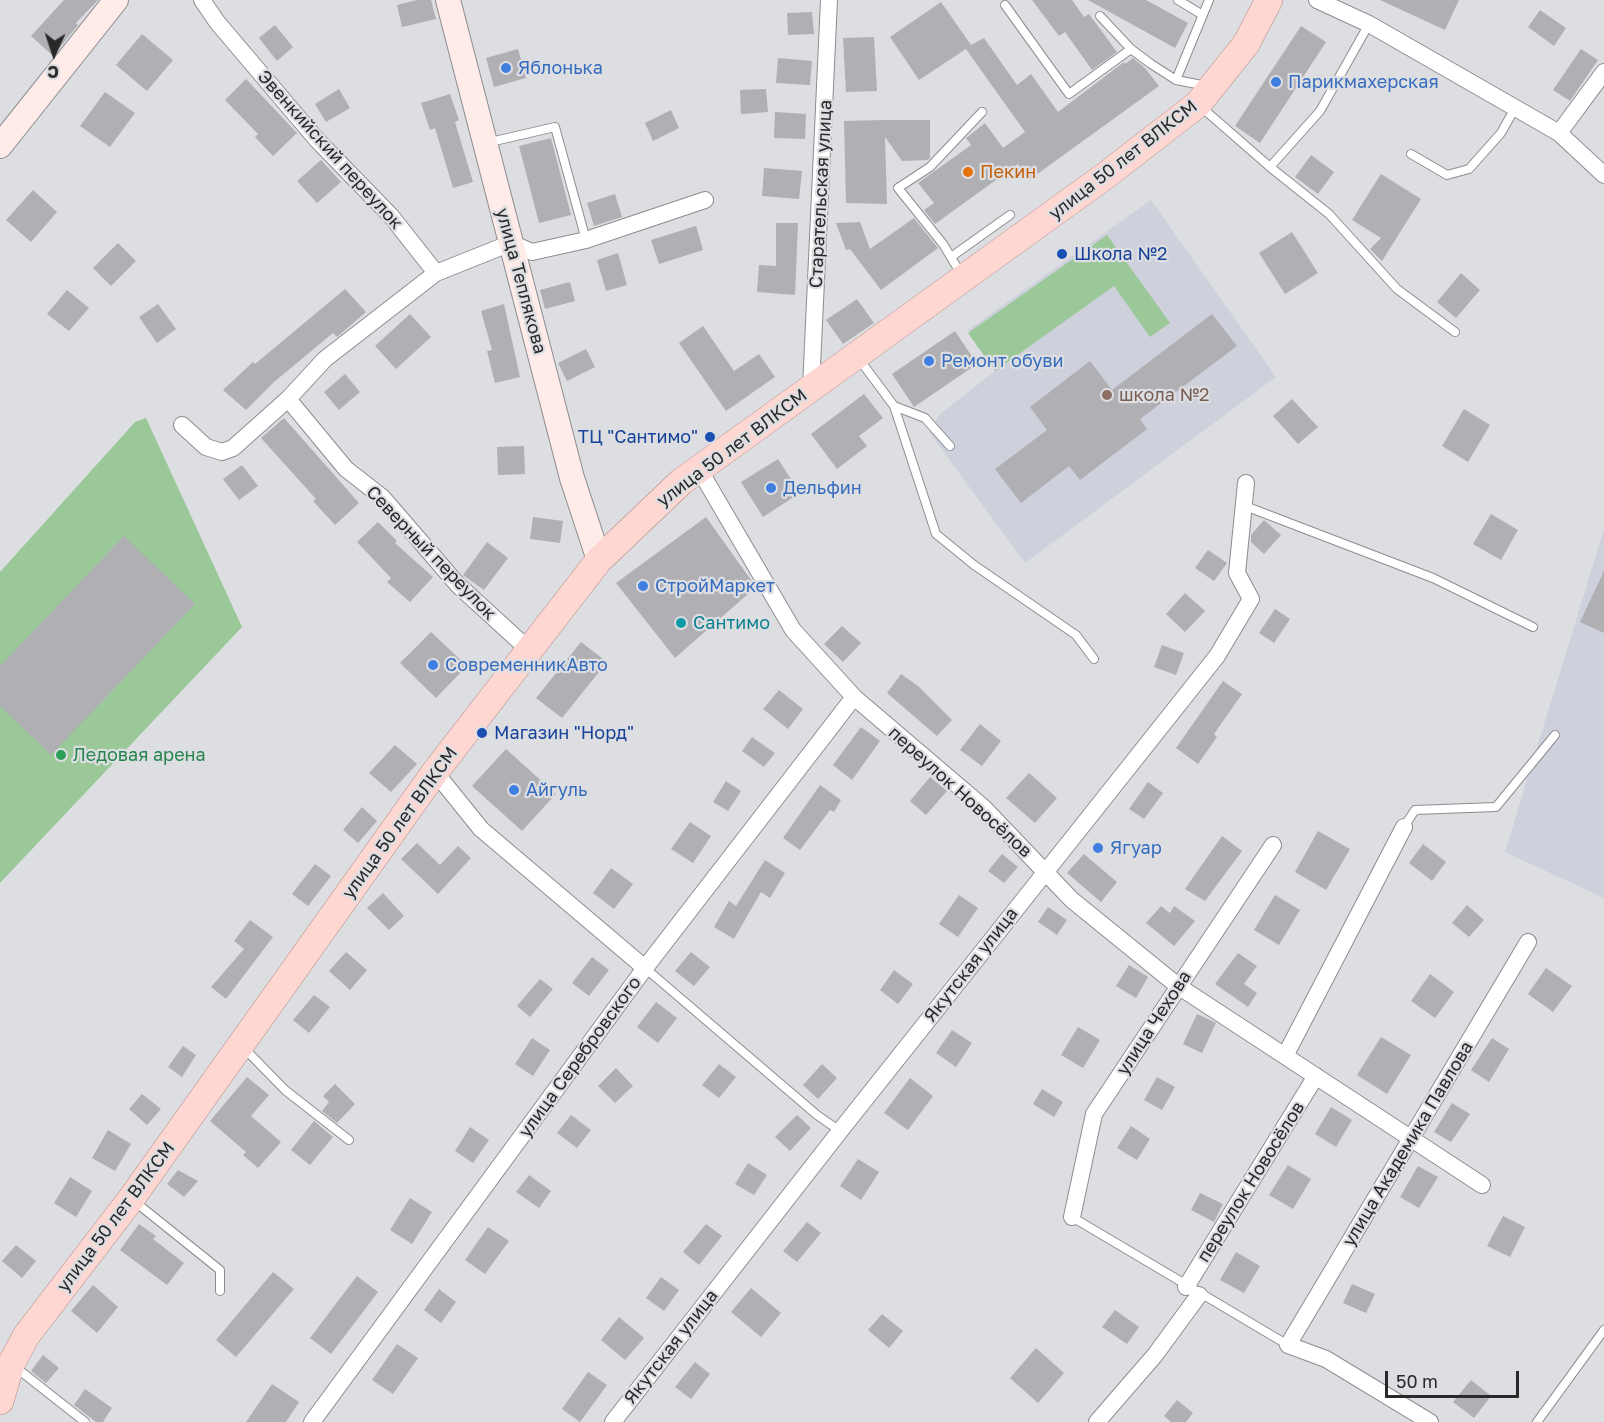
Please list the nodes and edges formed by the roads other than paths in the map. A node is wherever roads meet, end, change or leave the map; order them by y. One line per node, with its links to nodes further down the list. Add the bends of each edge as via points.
1 (116, 0): 21 (main road)
2 (202, 0): 30 (street, Эвенкийский переулок, via 318,141 391,216)
3 (448, 0): 20 (main road, улица Теплякова)
4 (829, 0): 33 (street, Старательская улица)
5 (1178, 0): 10 (lane)
6 (1209, 0): 10 (lane)
7 (1269, 0): 16 (main road, улица 50 лет ВЛКСМ, via 1246,44)
8 (1317, 0): 12 (street)
9 (1005, 5): 13 (lane, via 1069,94)
10 (1201, 14): 15 (lane)
11 (1100, 16): 13 (lane)
12 (1369, 24): 17 (street); 23 (lane, via 1320,111)
13 (1131, 49): 15 (lane)
14 (1604, 72): 19 (street)
15 (1176, 80): 16 (lane)
16 (1206, 96): 23 (lane); 29 (main road, улица 50 лет ВЛКСМ, via 1105,176)
17 (1515, 108): 19 (street); 22 (lane, via 1501,133 1469,169 1447,176)
18 (982, 112): 29 (lane, via 930,167 898,188)
19 (1559, 133): 24 (street)
20 (485, 143): 27 (lane, via 555,127); 28 (main road, улица Теплякова)
21 (0, 146)
22 (1411, 154)
23 (1270, 167): 31 (lane, via 1329,214 1397,289)
24 (1604, 175)
25 (705, 200): 27 (street)
26 (1011, 215): 29 (lane)
27 (586, 240): 28 (street, via 532,252)
28 (511, 243): 30 (street); 41 (main road, улица Теплякова, via 572,478)
29 (957, 267): 32 (main road, улица 50 лет ВЛКСМ)
30 (436, 273): 34 (street, via 325,359)
31 (1455, 332)
32 (857, 357): 33 (main road, улица 50 лет ВЛКСМ); 35 (lane)
33 (811, 388): 38 (main road, улица 50 лет ВЛКСМ)
34 (288, 399): 36 (street, via 233,448 222,452 206,447); 43 (street, Северный переулок, via 346,469 382,497 458,585)
35 (894, 406): 37 (lane, via 925,418); 44 (lane, via 936,534 1076,635)
36 (183, 425)
37 (950, 446)
38 (699, 469): 41 (main road, улица 50 лет ВЛКСМ, via 660,499); 45 (street, переулок Новосёлов, via 793,630)
39 (1246, 483): 40 (street, Якутская улица)
40 (1245, 506): 42 (lane, via 1434,578); 50 (street, Якутская улица, via 1237,573 1251,599 1217,656)
41 (599, 560): 43 (main road, улица 50 лет ВЛКСМ)
42 (1533, 627)
43 (528, 650): 47 (main road, улица 50 лет ВЛКСМ)
44 (1094, 659)
45 (854, 697): 50 (street, переулок Новосёлов, via 983,807); 52 (street, улица Серебровского)
46 (1555, 735): 48 (lane, via 1496,807 1415,810)
47 (435, 772): 52 (street, via 481,829); 54 (main road, улица 50 лет ВЛКСМ)
48 (1404, 827): 55 (street)
49 (1273, 845): 53 (street, улица Чехова)
50 (1046, 870): 53 (street, переулок Новосёлов, via 1072,900); 57 (street, Якутская улица)
51 (1528, 942): 59 (street, улица Академика Павлова)
52 (645, 968): 57 (lane); 70 (street, улица Серебровского)
53 (1178, 986): 55 (street, переулок Новосёлов); 62 (street, улица Чехова, via 1094,1114)
54 (241, 1046): 58 (lane, via 285,1090); 61 (main road, улица 50 лет ВЛКСМ)
55 (1285, 1056): 56 (street, переулок Новосёлов)
56 (1316, 1076): 59 (street, переулок Новосёлов); 64 (street, переулок Новосёлов)
57 (840, 1131): 71 (street, Якутская улица)
58 (349, 1140)
59 (1411, 1141): 60 (street, переулок Новосёлов); 66 (street, улица Академика Павлова)
60 (1482, 1185)
61 (130, 1199): 63 (lane, via 220,1270); 67 (main road, улица 50 лет ВЛКСМ, via 26,1336)
62 (1072, 1217): 64 (lane)
63 (220, 1291)
64 (1193, 1291): 66 (lane); 72 (street, via 1155,1354)
65 (1604, 1330): 74 (lane)
66 (1288, 1345): 73 (street, via 1326,1359)
67 (11, 1364): 68 (main road, улица 50 лет ВЛКСМ); 69 (lane)
68 (0, 1401)
69 (85, 1422)
70 (312, 1422)
71 (613, 1422)
72 (1097, 1422)
73 (1430, 1422)
74 (1537, 1422)

